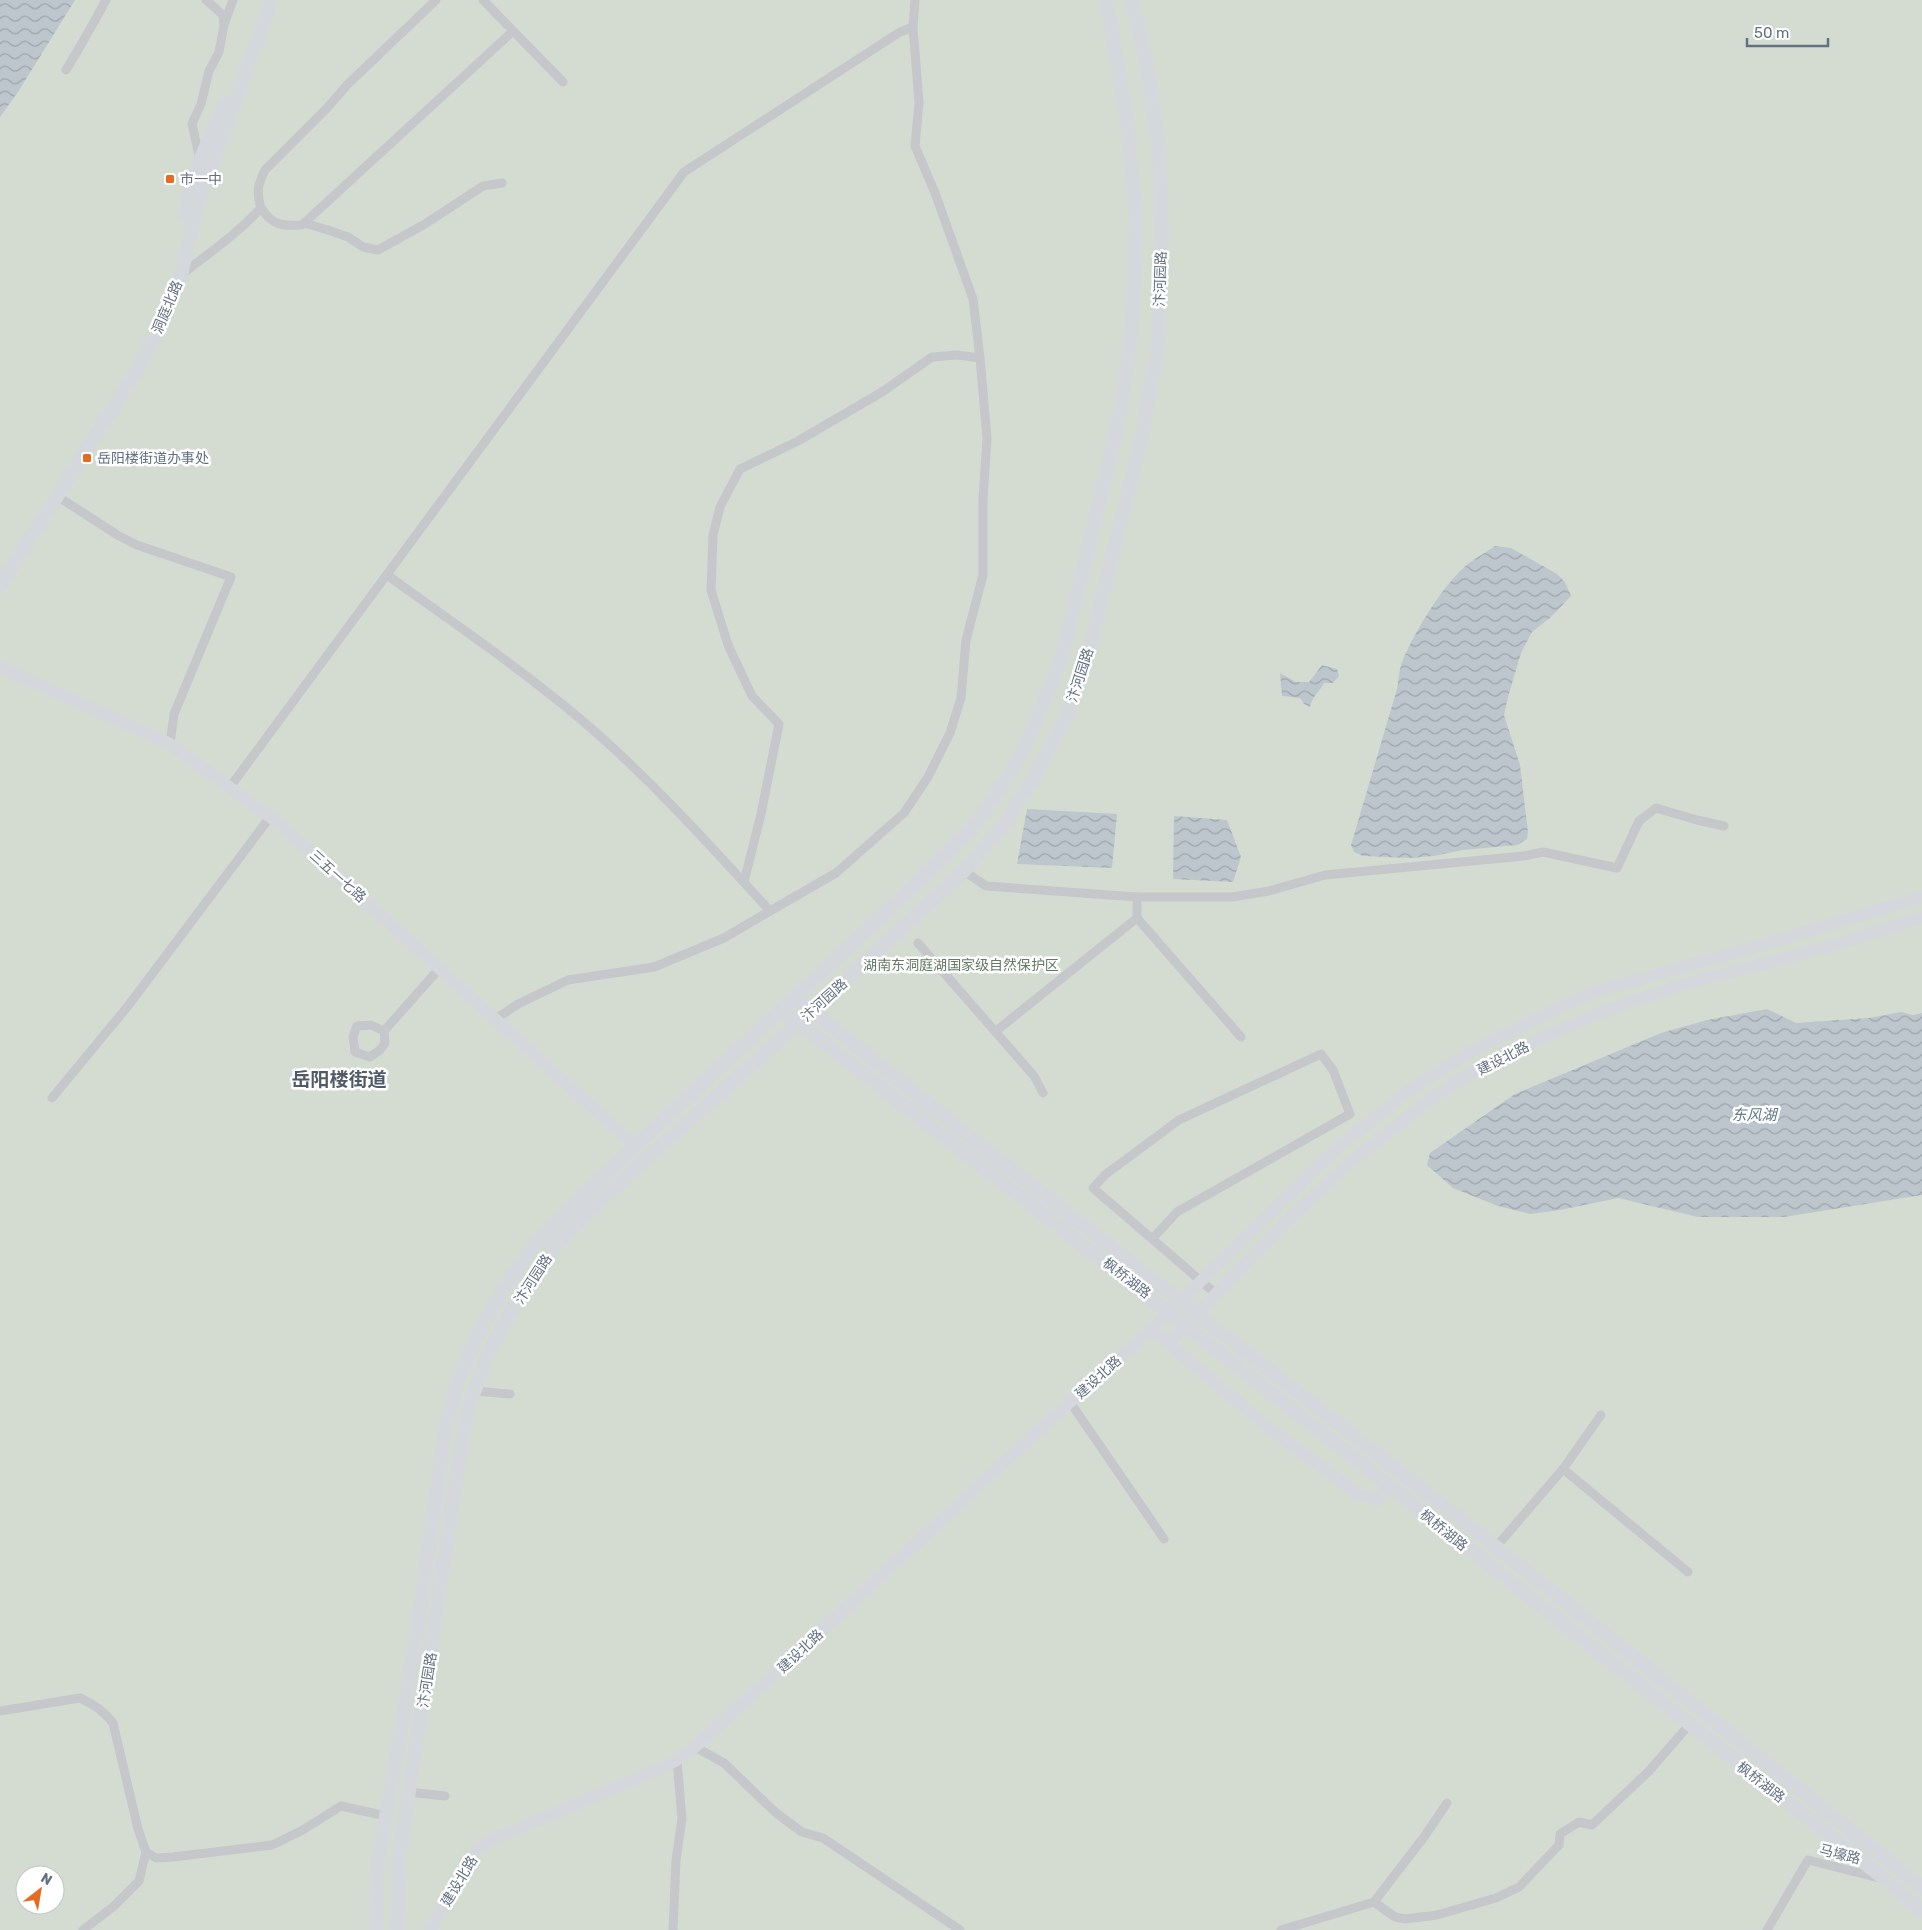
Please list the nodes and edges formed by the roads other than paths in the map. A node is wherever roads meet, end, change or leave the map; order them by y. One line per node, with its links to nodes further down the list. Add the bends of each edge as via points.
1 (106, 0): 14 (street)
2 (206, 0): 11 (street, via 222,15)
3 (232, 0): 11 (street)
4 (266, 0): 16 (main road, 洞庭北路)
5 (272, 0): 20 (main road, 洞庭北路, via 202,188)
6 (436, 0): 18 (street, via 265,170 258,182 257,196)
7 (483, 0): 13 (street)
8 (915, 0): 12 (street)
9 (1105, 0): 40 (main road, 汴河园路, via 1129,136 1136,220 1132,329 1120,415 1062,657 1030,738 1008,778 976,824)
10 (1132, 0): 31 (main road, 汴河园路, via 1146,59 1160,148 1162,230 1158,346 1142,436 1087,659 1066,717 1036,774 1003,826)
11 (224, 25): 16 (street, via 219,52 209,71 192,124)
12 (913, 27): 21 (street, via 919,103 915,146 973,299); 24 (street, via 900,32 684,172)
13 (512, 32): 15 (street); 19 (street)
14 (66, 70)
15 (563, 82)
16 (200, 160): 23 (main road, 洞庭北路, via 189,192 188,213 170,287 146,344)
17 (502, 183): 19 (street, via 483,186 378,250 363,248 348,237)
18 (261, 208): 19 (street, via 266,216 281,226); 20 (street)
19 (304, 223)
20 (181, 275): 22 (main road, 洞庭北路, via 139,367)
21 (980, 358): 32 (street, via 932,357 882,392 798,441 740,469 720,508 713,535 711,590 728,645 752,696 779,724); 35 (street, via 987,438 983,575 966,640 961,698 950,733 928,777 904,813 836,873)
22 (57, 496): 25 (main road, 洞庭北路); 27 (street, via 137,545 231,577 174,714)
23 (0, 574)
24 (386, 575): 28 (street); 32 (street, via 481,642 578,717 649,782)
25 (0, 586)
26 (0, 667): 27 (main road, 三五一七路)
27 (170, 744): 28 (main road, 三五一七路)
28 (230, 787): 29 (main road, 三五一七路)
29 (270, 817): 39 (main road, 三五一七路); 49 (street, via 128,1006)
30 (1724, 826): 33 (street, via 1656,808 1639,821 1617,868 1543,852 1325,875 1232,898)
31 (964, 871): 33 (street, via 986,886); 42 (main road, 汴河园路)
32 (744, 882): 35 (street)
33 (1137, 897): 36 (street)
34 (1922, 897): 55 (main road, 建设北路, via 1600,990 1472,1051 1404,1094 1346,1141)
35 (770, 911): 43 (street, via 724,938 654,967 568,980 518,1004)
36 (1137, 918): 46 (street); 47 (street)
37 (1922, 918): 56 (main road, 建设北路, via 1688,983 1610,1009 1492,1062 1461,1079 1389,1130 1289,1219)
38 (918, 943): 46 (street)
39 (439, 969): 43 (main road, 三五一七路); 45 (street)
40 (795, 997): 41 (main road, 汴河园路); 42 (main road)
41 (781, 1009): 44 (main road); 50 (main road, 汴河园路)
42 (812, 1011): 44 (main road, 汴河园路); 53 (main road)
43 (494, 1020): 52 (main road, 三五一七路)
44 (800, 1022): 51 (main road, 汴河园路); 53 (main road)
45 (384, 1031)
46 (996, 1031): 48 (street, via 1034,1076)
47 (1241, 1037)
48 (1043, 1093)
49 (52, 1098)
50 (685, 1099): 51 (main road, via 697,1098 703,1105); 52 (main road, 汴河园路)
51 (698, 1114): 59 (main road, 汴河园路, via 596,1204 554,1247 490,1349)
52 (635, 1146): 75 (main road, 汴河园路, via 537,1242 508,1281 479,1331 457,1384 446,1424 416,1637)
53 (970, 1146): 64 (main road, 枫桥湖路); 66 (main road, 枫桥湖路)
54 (1153, 1238): 54 (street, via 1093,1188 1106,1174 1179,1120 1321,1054 1333,1070 1350,1114 1177,1212); 55 (street)
55 (1202, 1281): 56 (street); 57 (main road, 建设北路)
56 (1216, 1294): 58 (main road, 建设北路)
57 (1152, 1329): 58 (main road); 61 (main road, 建设北路)
58 (1168, 1343): 64 (main road, via 1265,1425 1359,1495 1377,1500)
59 (475, 1391): 60 (street); 72 (main road, 汴河园路, via 466,1414)
60 (510, 1394)
61 (1070, 1402): 65 (street); 70 (main road, 建设北路)
62 (1601, 1415): 63 (street)
63 (1563, 1469): 66 (street); 67 (street)
64 (1389, 1485): 69 (main road, 枫桥湖路)
65 (1164, 1539)
66 (1496, 1547): 78 (main road, 枫桥湖路)
67 (1688, 1572)
68 (0, 1711): 76 (street, via 80,1698 105,1712 112,1723)
69 (1689, 1725): 77 (main road, 枫桥湖路); 79 (street, via 1649,1771 1592,1825 1579,1822 1560,1834 1559,1845 1519,1886 1496,1898 1437,1915 1405,1920)
70 (695, 1747): 71 (main road, 建设北路); 86 (street, via 724,1763 776,1813 802,1832 823,1838)
71 (677, 1760): 84 (main road, 建设北路, via 489,1841 478,1850); 85 (street, via 682,1819 676,1860)
72 (409, 1792): 73 (street); 83 (main road, 汴河园路, via 399,1857)
73 (445, 1796)
74 (1447, 1803): 79 (street)
75 (386, 1816): 76 (street, via 341,1806 272,1845 173,1858 156,1858); 82 (main road, 汴河园路, via 378,1864)
76 (146, 1852): 81 (street, via 140,1881)
77 (1886, 1880): 80 (main road, 枫桥湖路); 88 (street, 马壕路, via 1808,1860)
78 (1922, 1888)
79 (1374, 1902): 87 (street)
80 (1921, 1912)
81 (83, 1930)
82 (376, 1930)
83 (397, 1930)
84 (430, 1930)
85 (673, 1930)
86 (960, 1930)
87 (1281, 1930)
88 (1766, 1930)

